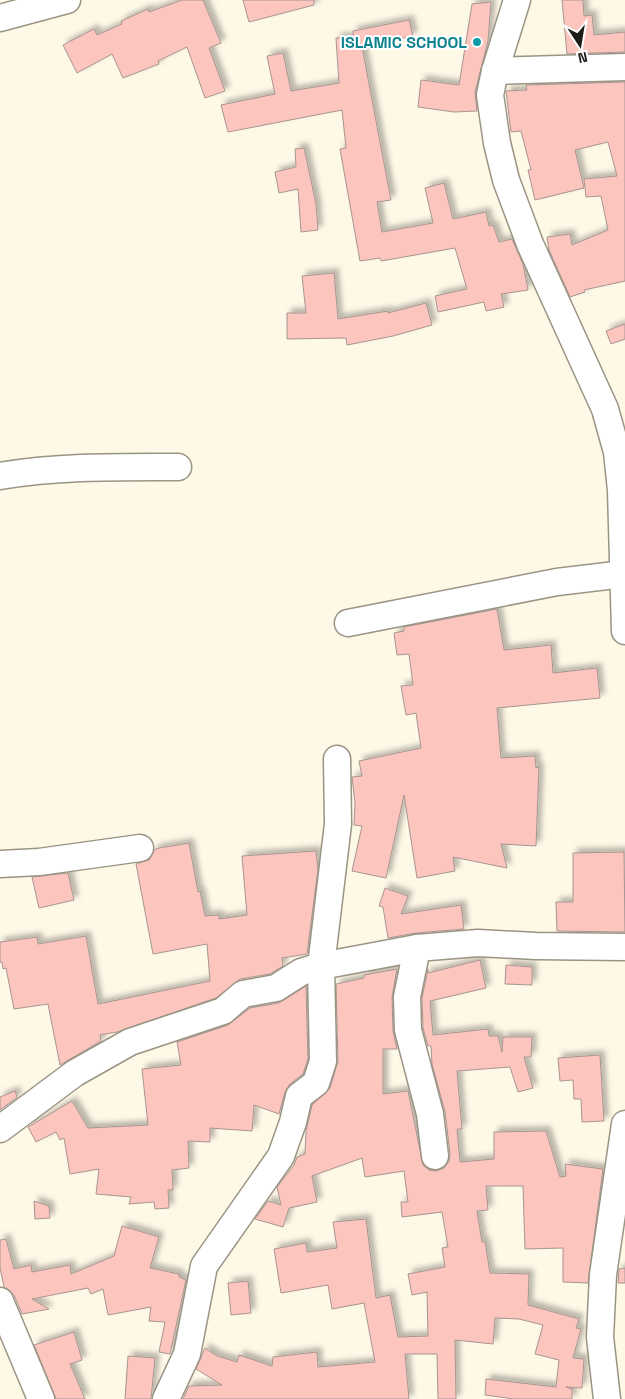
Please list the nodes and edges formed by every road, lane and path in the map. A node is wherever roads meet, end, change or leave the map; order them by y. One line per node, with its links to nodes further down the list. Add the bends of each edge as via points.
1 (68, 0): 3 (street)
2 (517, 0): 5 (street)
3 (0, 18)
4 (625, 67): 5 (street)
5 (495, 71): 8 (street, via 490,95 506,180 530,244 605,409 617,452)
6 (178, 467): 7 (street, via 104,467)
7 (0, 476)
8 (624, 574): 9 (street, via 557,582); 10 (street)
9 (348, 623)
10 (625, 631)
11 (337, 759): 16 (street, via 338,824)
12 (140, 848): 13 (street, via 40,862)
13 (0, 864)
14 (625, 947): 15 (street, via 478,943)
15 (417, 948): 16 (street); 20 (street, via 407,997 408,1030 430,1114)
16 (321, 966): 19 (street, via 301,972 276,988 243,994 223,1011 130,1042 75,1073); 23 (street, via 323,1061 316,1083 299,1096 281,1156 204,1266 187,1354)
17 (625, 1124): 18 (street)
18 (625, 1128): 24 (street, via 603,1275 600,1338)
19 (0, 1129)
20 (435, 1156)
21 (0, 1300): 22 (street)
22 (41, 1399)
23 (166, 1399)
24 (606, 1399)

